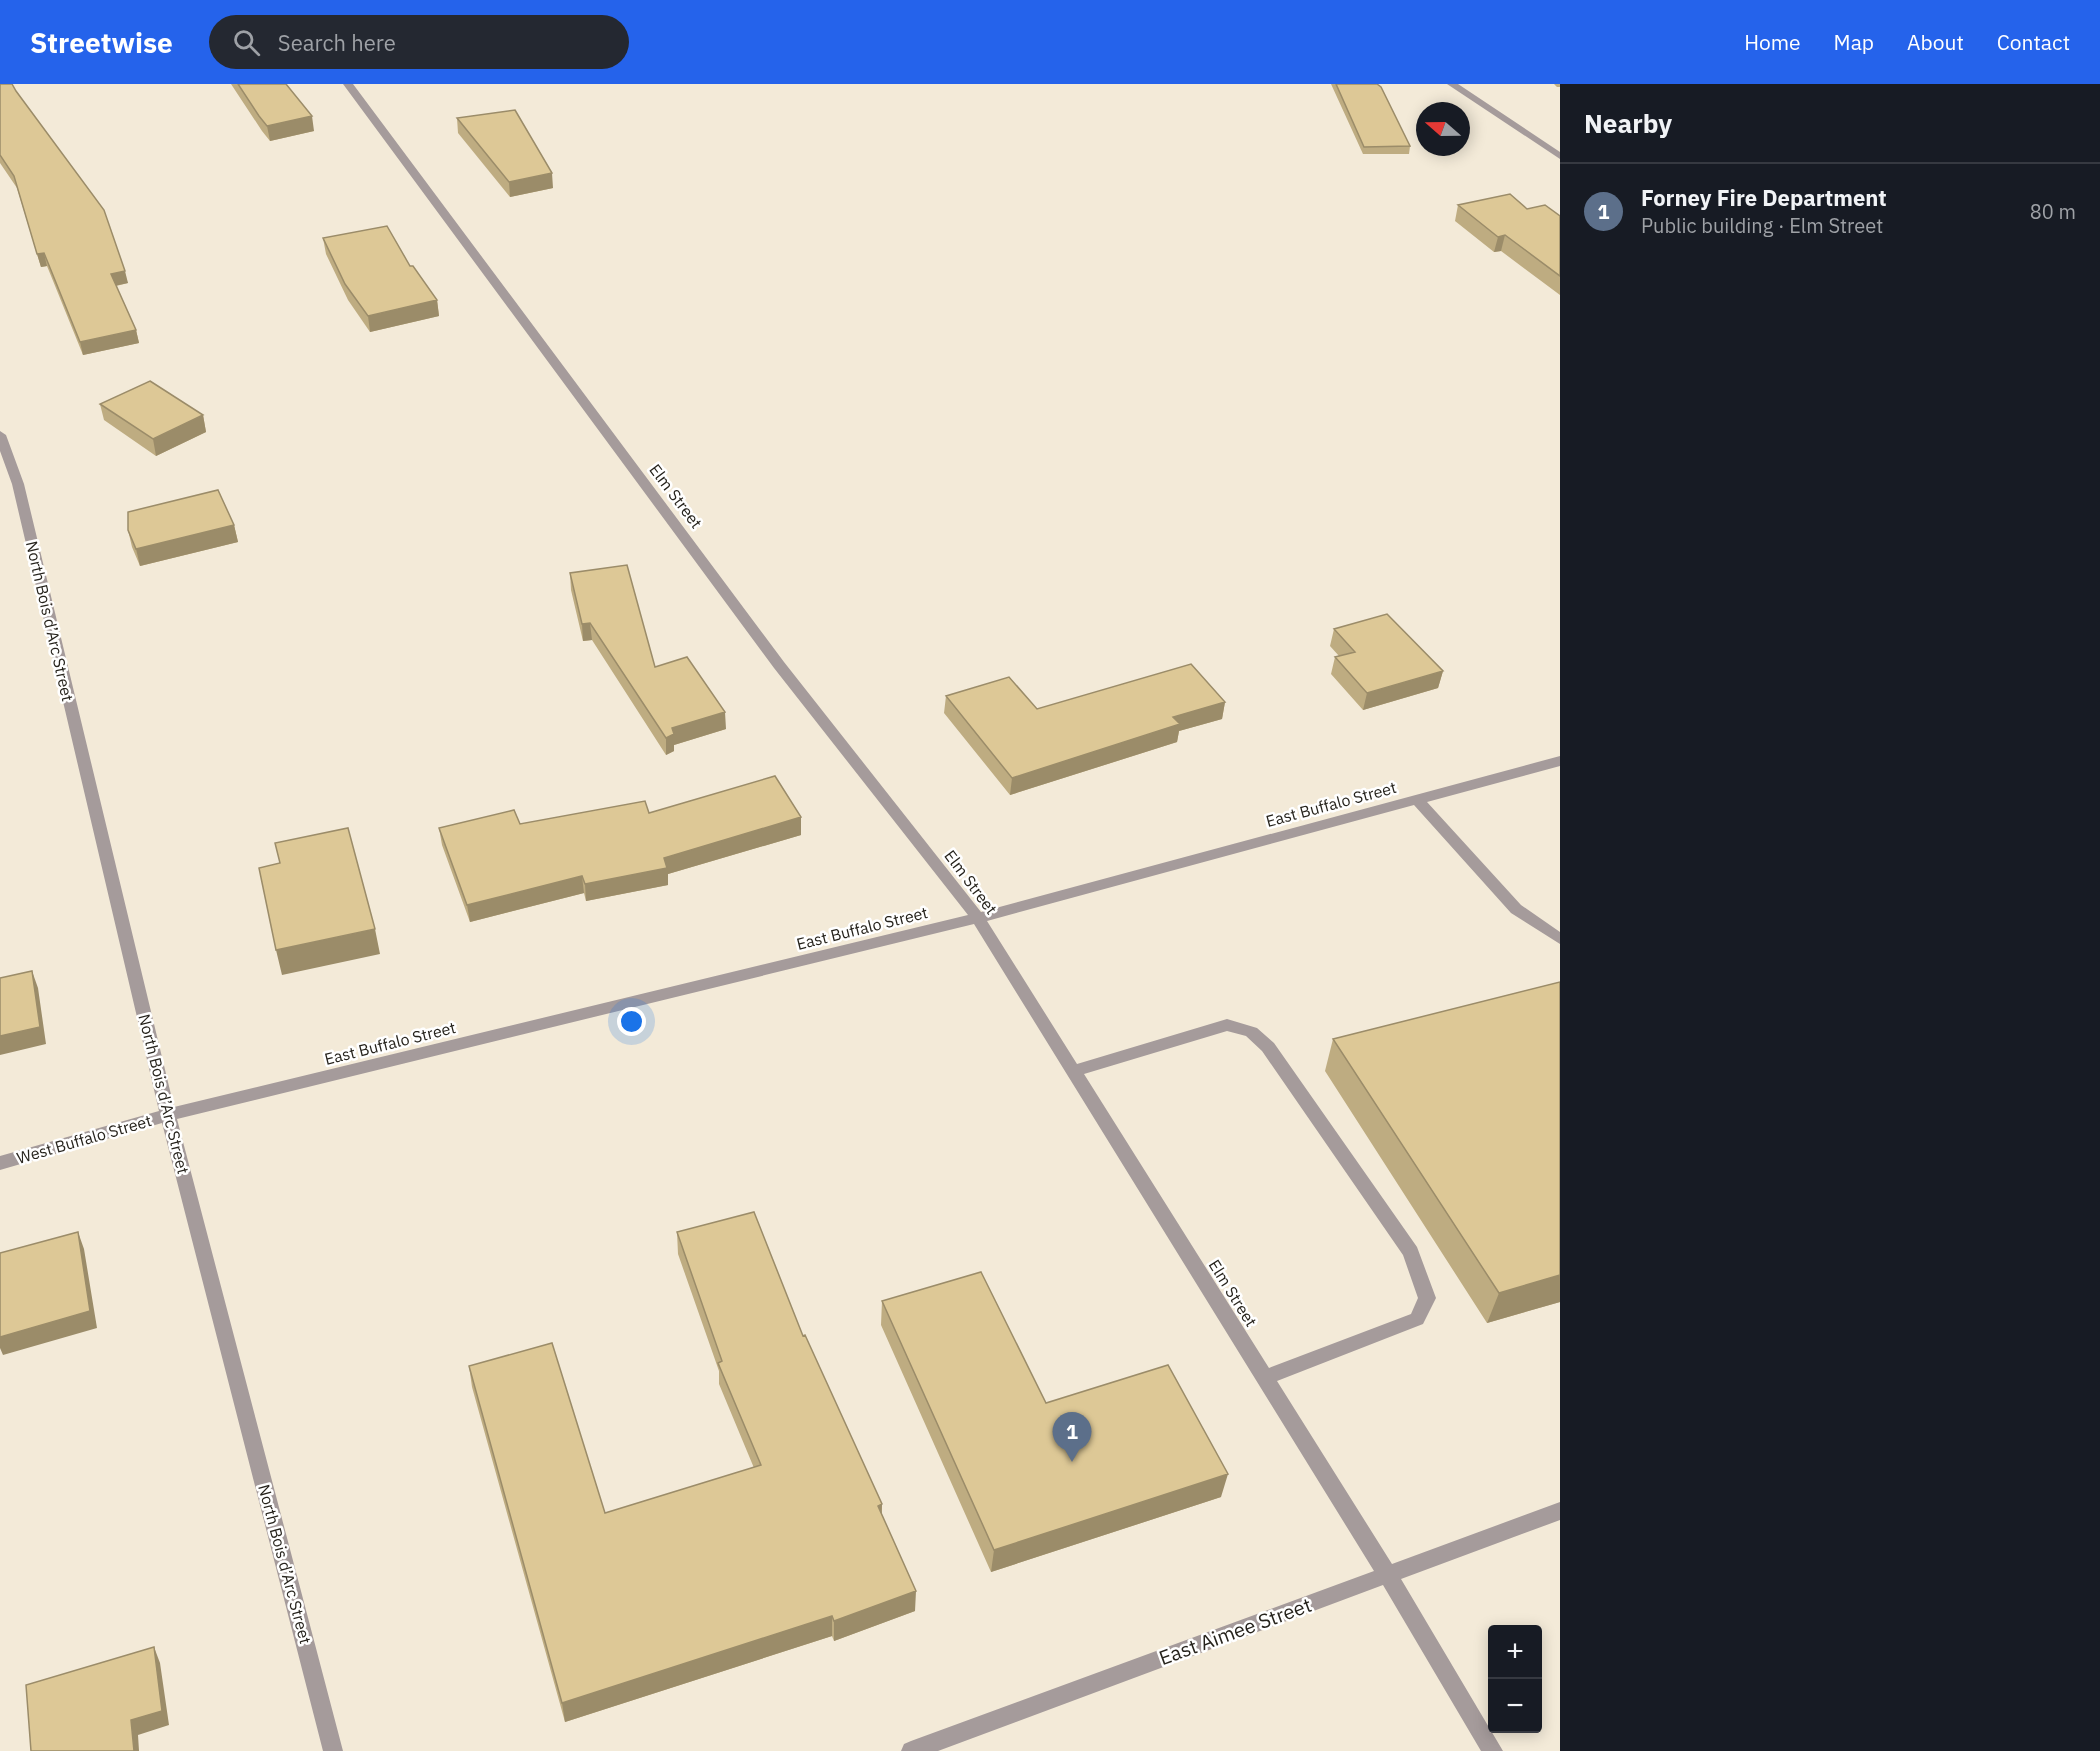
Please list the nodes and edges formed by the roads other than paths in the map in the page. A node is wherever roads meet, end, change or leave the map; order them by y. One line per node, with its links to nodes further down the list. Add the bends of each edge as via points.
1 (348, 84): 7 (street, Elm Street, via 779,665)
2 (1452, 84): 3 (street)
3 (1560, 156)
4 (0, 435): 10 (street, North Bois d’Arc Street, via 18,484)
5 (1560, 761): 6 (street, East Buffalo Street)
6 (1417, 800): 7 (street, East Buffalo Street); 8 (street, via 1516,909)
7 (978, 918): 9 (street, Elm Street); 10 (street, East Buffalo Street)
8 (1560, 939)
9 (1073, 1071): 12 (street, Elm Street); 12 (street, via 1227,1025 1251,1032 1268,1047 1411,1252 1427,1298 1417,1319)
10 (168, 1115): 11 (street, West Buffalo Street); 15 (street, North Bois d’Arc Street)
11 (0, 1163)
12 (1265, 1377): 14 (street, Elm Street)
13 (1560, 1511): 14 (street, East Aimee Street)
14 (1388, 1575): 16 (street, East Aimee Street); 17 (street, Elm Street)
15 (333, 1751)
16 (911, 1751)
17 (1493, 1751)

